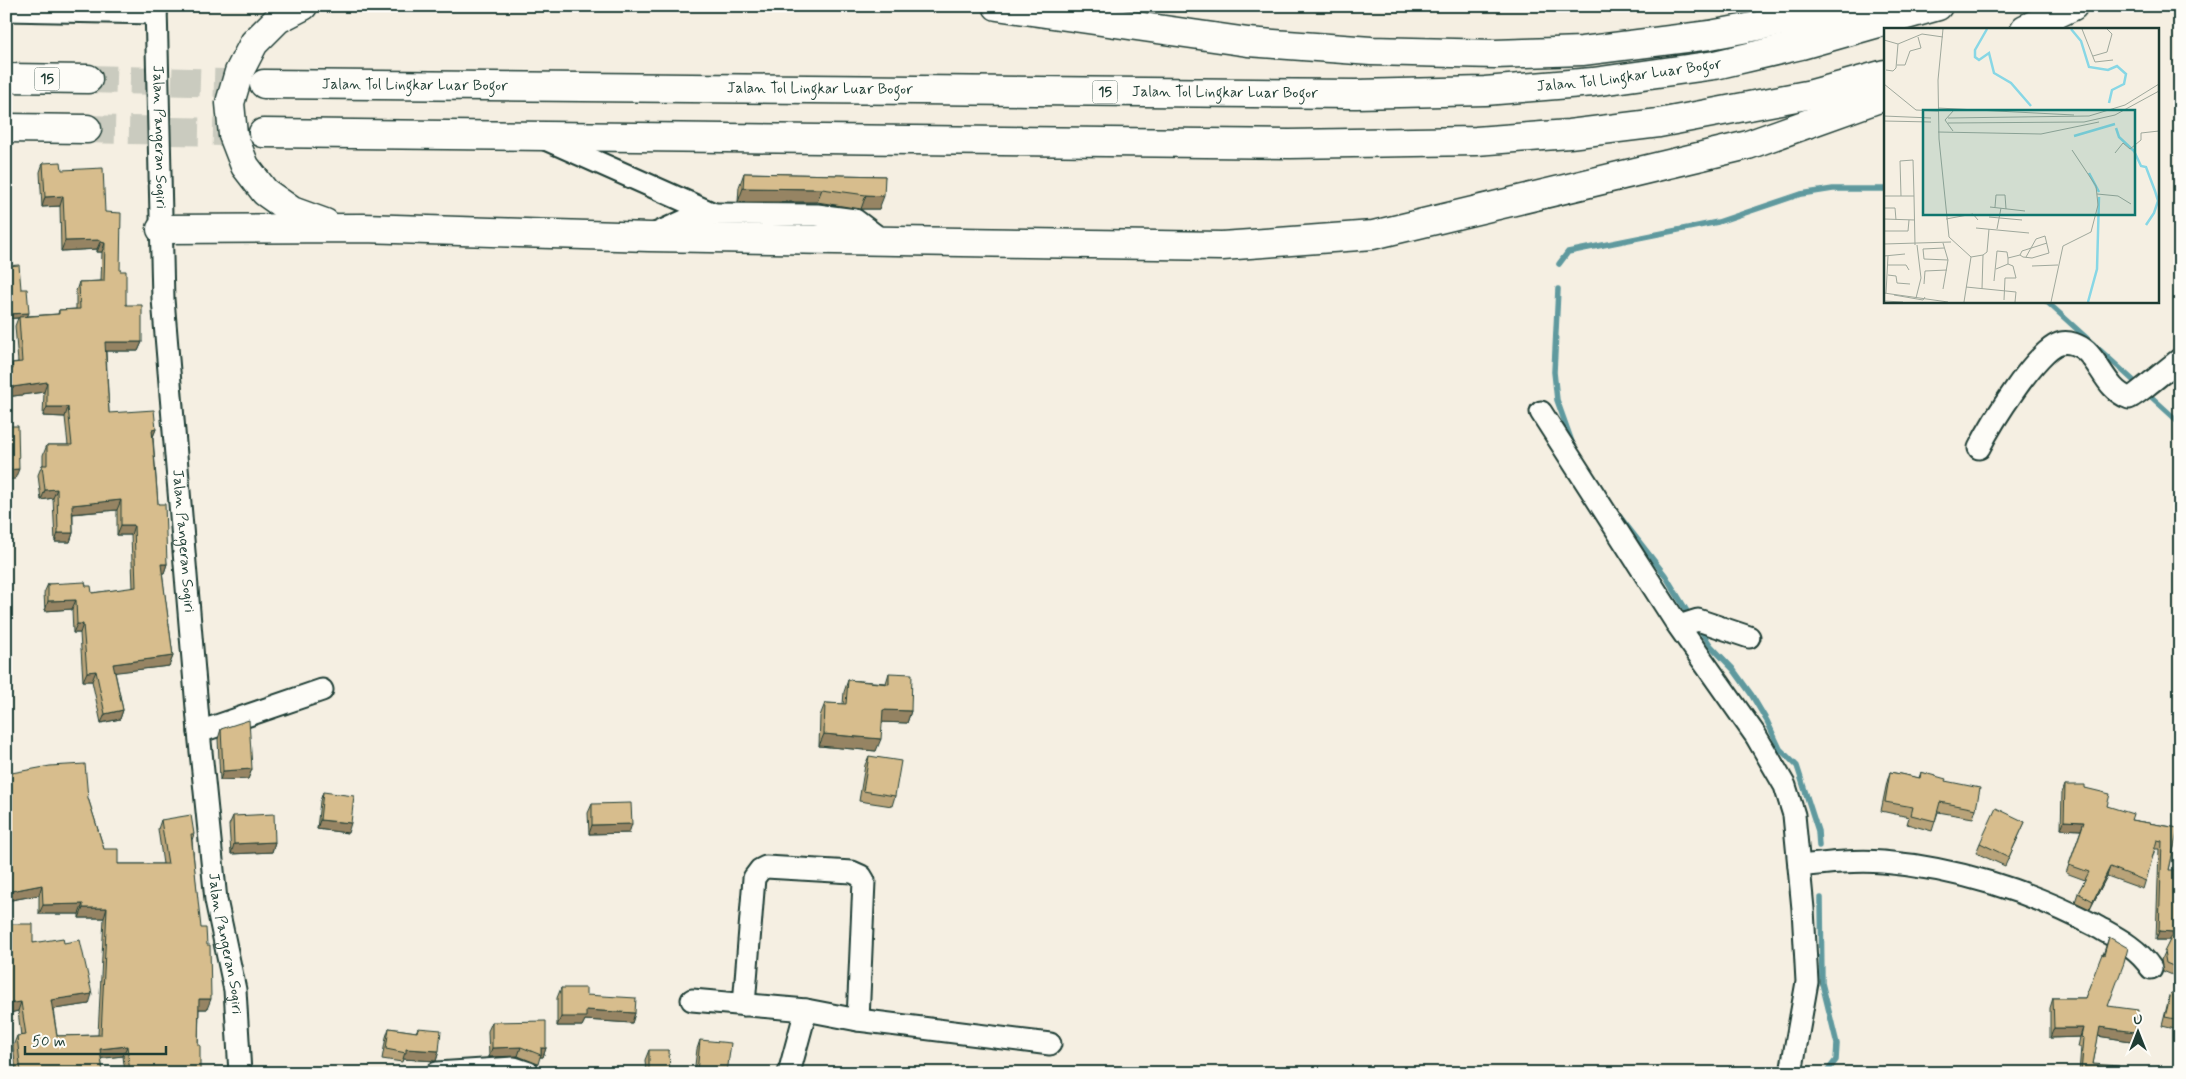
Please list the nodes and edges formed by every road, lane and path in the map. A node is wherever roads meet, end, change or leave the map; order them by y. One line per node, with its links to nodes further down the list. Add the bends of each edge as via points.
1 (303, 6): 19 (highway, via 278,19 254,43 239,72 230,103 233,136 245,166 265,192 292,211 323,223)
2 (997, 6): 3 (highway, via 1248,42 1371,52 1495,54 1582,51 1710,36)
3 (1864, 6)
4 (1938, 6): 12 (highway, Jalan Tol Lingkar Luar Bogor / 15, via 1801,45 1715,65 1593,82 1485,91 1346,94)
5 (2073, 6): 8 (highway)
6 (156, 9): 7 (street); 20 (street, Jalan Pangeran Sogiri)
7 (6, 10)
8 (2027, 28)
9 (1884, 74): 17 (highway, via 1812,94 1659,123 1476,142 1290,144)
10 (6, 78): 11 (highway, 15)
11 (88, 79)
12 (264, 84)
13 (1884, 96): 22 (highway, via 1748,145 1373,235 1222,246)
14 (6, 128): 15 (highway)
15 (87, 129)
16 (263, 133): 17 (highway)
17 (538, 136): 18 (street)
18 (714, 214): 21 (street, via 693,217); 22 (street, via 817,214 855,220)
19 (363, 228): 20 (highway); 21 (highway)
20 (161, 229): 29 (street, Jalan Pangeran Sogiri, via 163,299)
21 (649, 237): 22 (highway)
22 (883, 241)
23 (2180, 359): 25 (street, via 2129,398 2119,394 2086,351 2076,344 2060,343 2047,351 2002,407)
24 (1541, 412): 26 (street)
25 (1979, 448)
26 (1679, 626): 27 (street, via 1698,620); 30 (street, via 1756,736 1785,786 1794,815)
27 (1749, 636)
28 (322, 690): 29 (street)
29 (199, 732): 37 (street, Jalan Pangeran Sogiri, via 216,900 235,990)
30 (1799, 866): 31 (street, via 1834,862 1908,865 2014,890 2072,914 2122,941 2142,954); 41 (street, via 1807,982)
31 (2151, 968)
32 (692, 1000): 33 (street)
33 (744, 1005): 34 (street); 35 (street, via 756,873 766,867 852,872 864,881)
34 (806, 1010): 35 (street); 40 (street)
35 (858, 1020): 36 (street)
36 (1050, 1044)
37 (240, 1073)
38 (437, 1073): 39 (street, via 514,1068)
39 (529, 1073)
40 (789, 1073)
41 (1791, 1073)

